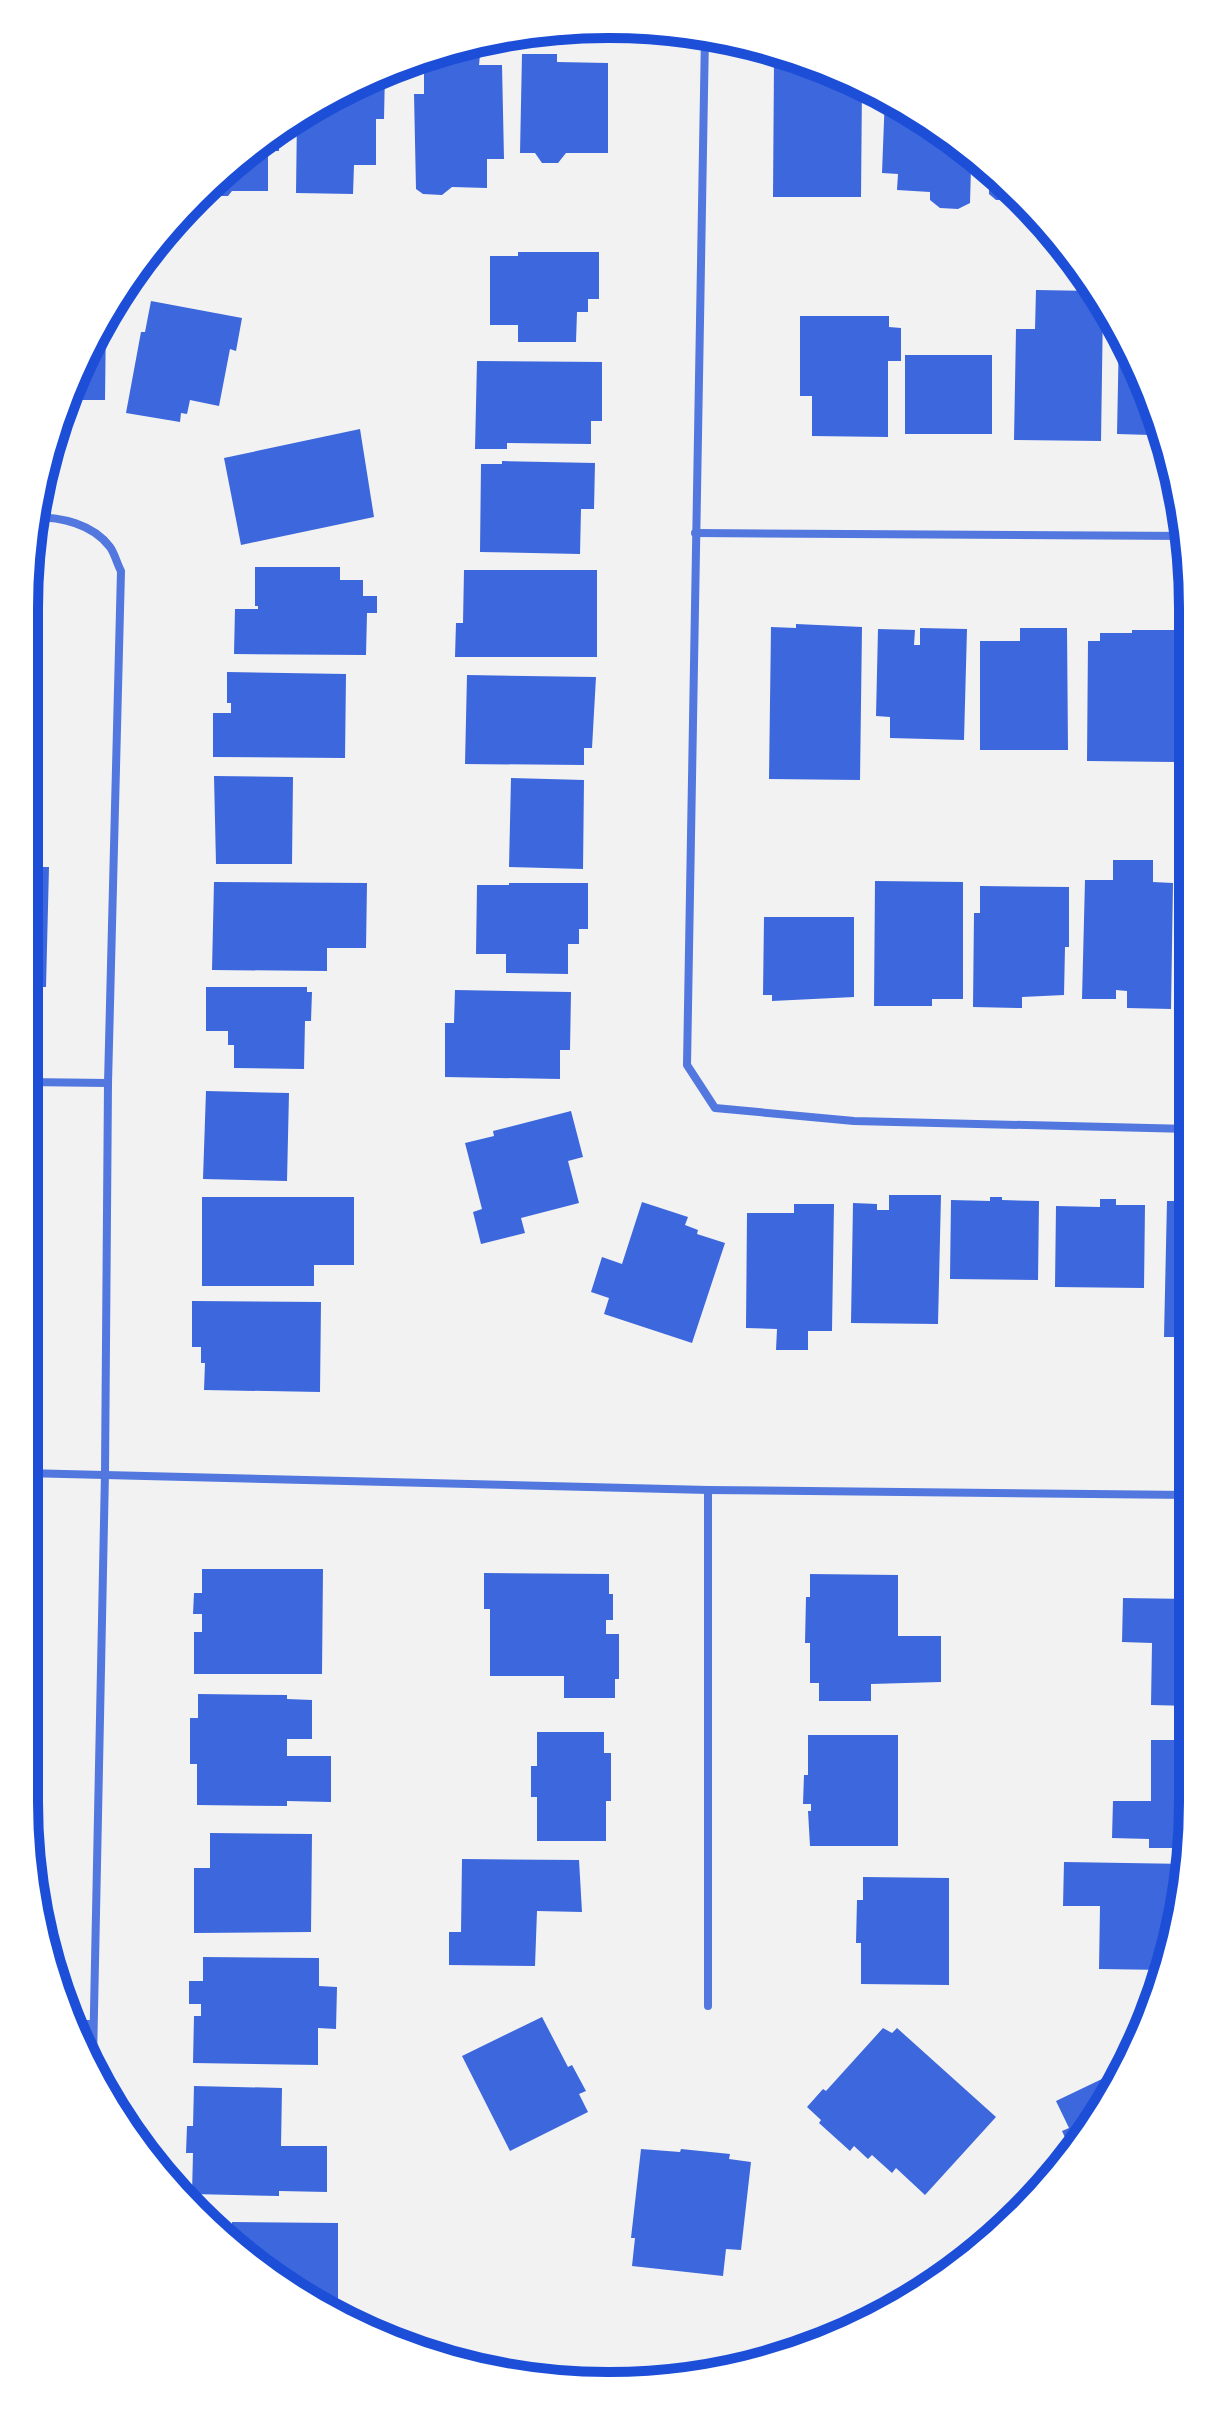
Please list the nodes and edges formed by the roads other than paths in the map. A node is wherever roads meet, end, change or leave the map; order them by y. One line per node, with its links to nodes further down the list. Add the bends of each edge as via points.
1 (705, 47): 3 (street)
2 (46, 517): 6 (street, via 90,529 110,548 121,571)
3 (695, 533): 4 (street); 7 (street, via 687,1065 715,1108 854,1121)
4 (1174, 536)
5 (38, 1082): 6 (street)
6 (108, 1083): 9 (street)
7 (1179, 1129)
8 (38, 1473): 9 (street)
9 (105, 1473): 10 (street); 14 (street)
10 (708, 1490): 11 (street); 12 (street)
11 (1179, 1495)
12 (708, 2006)
13 (83, 2024): 14 (street)
14 (93, 2024): 15 (street)
15 (93, 2046)

